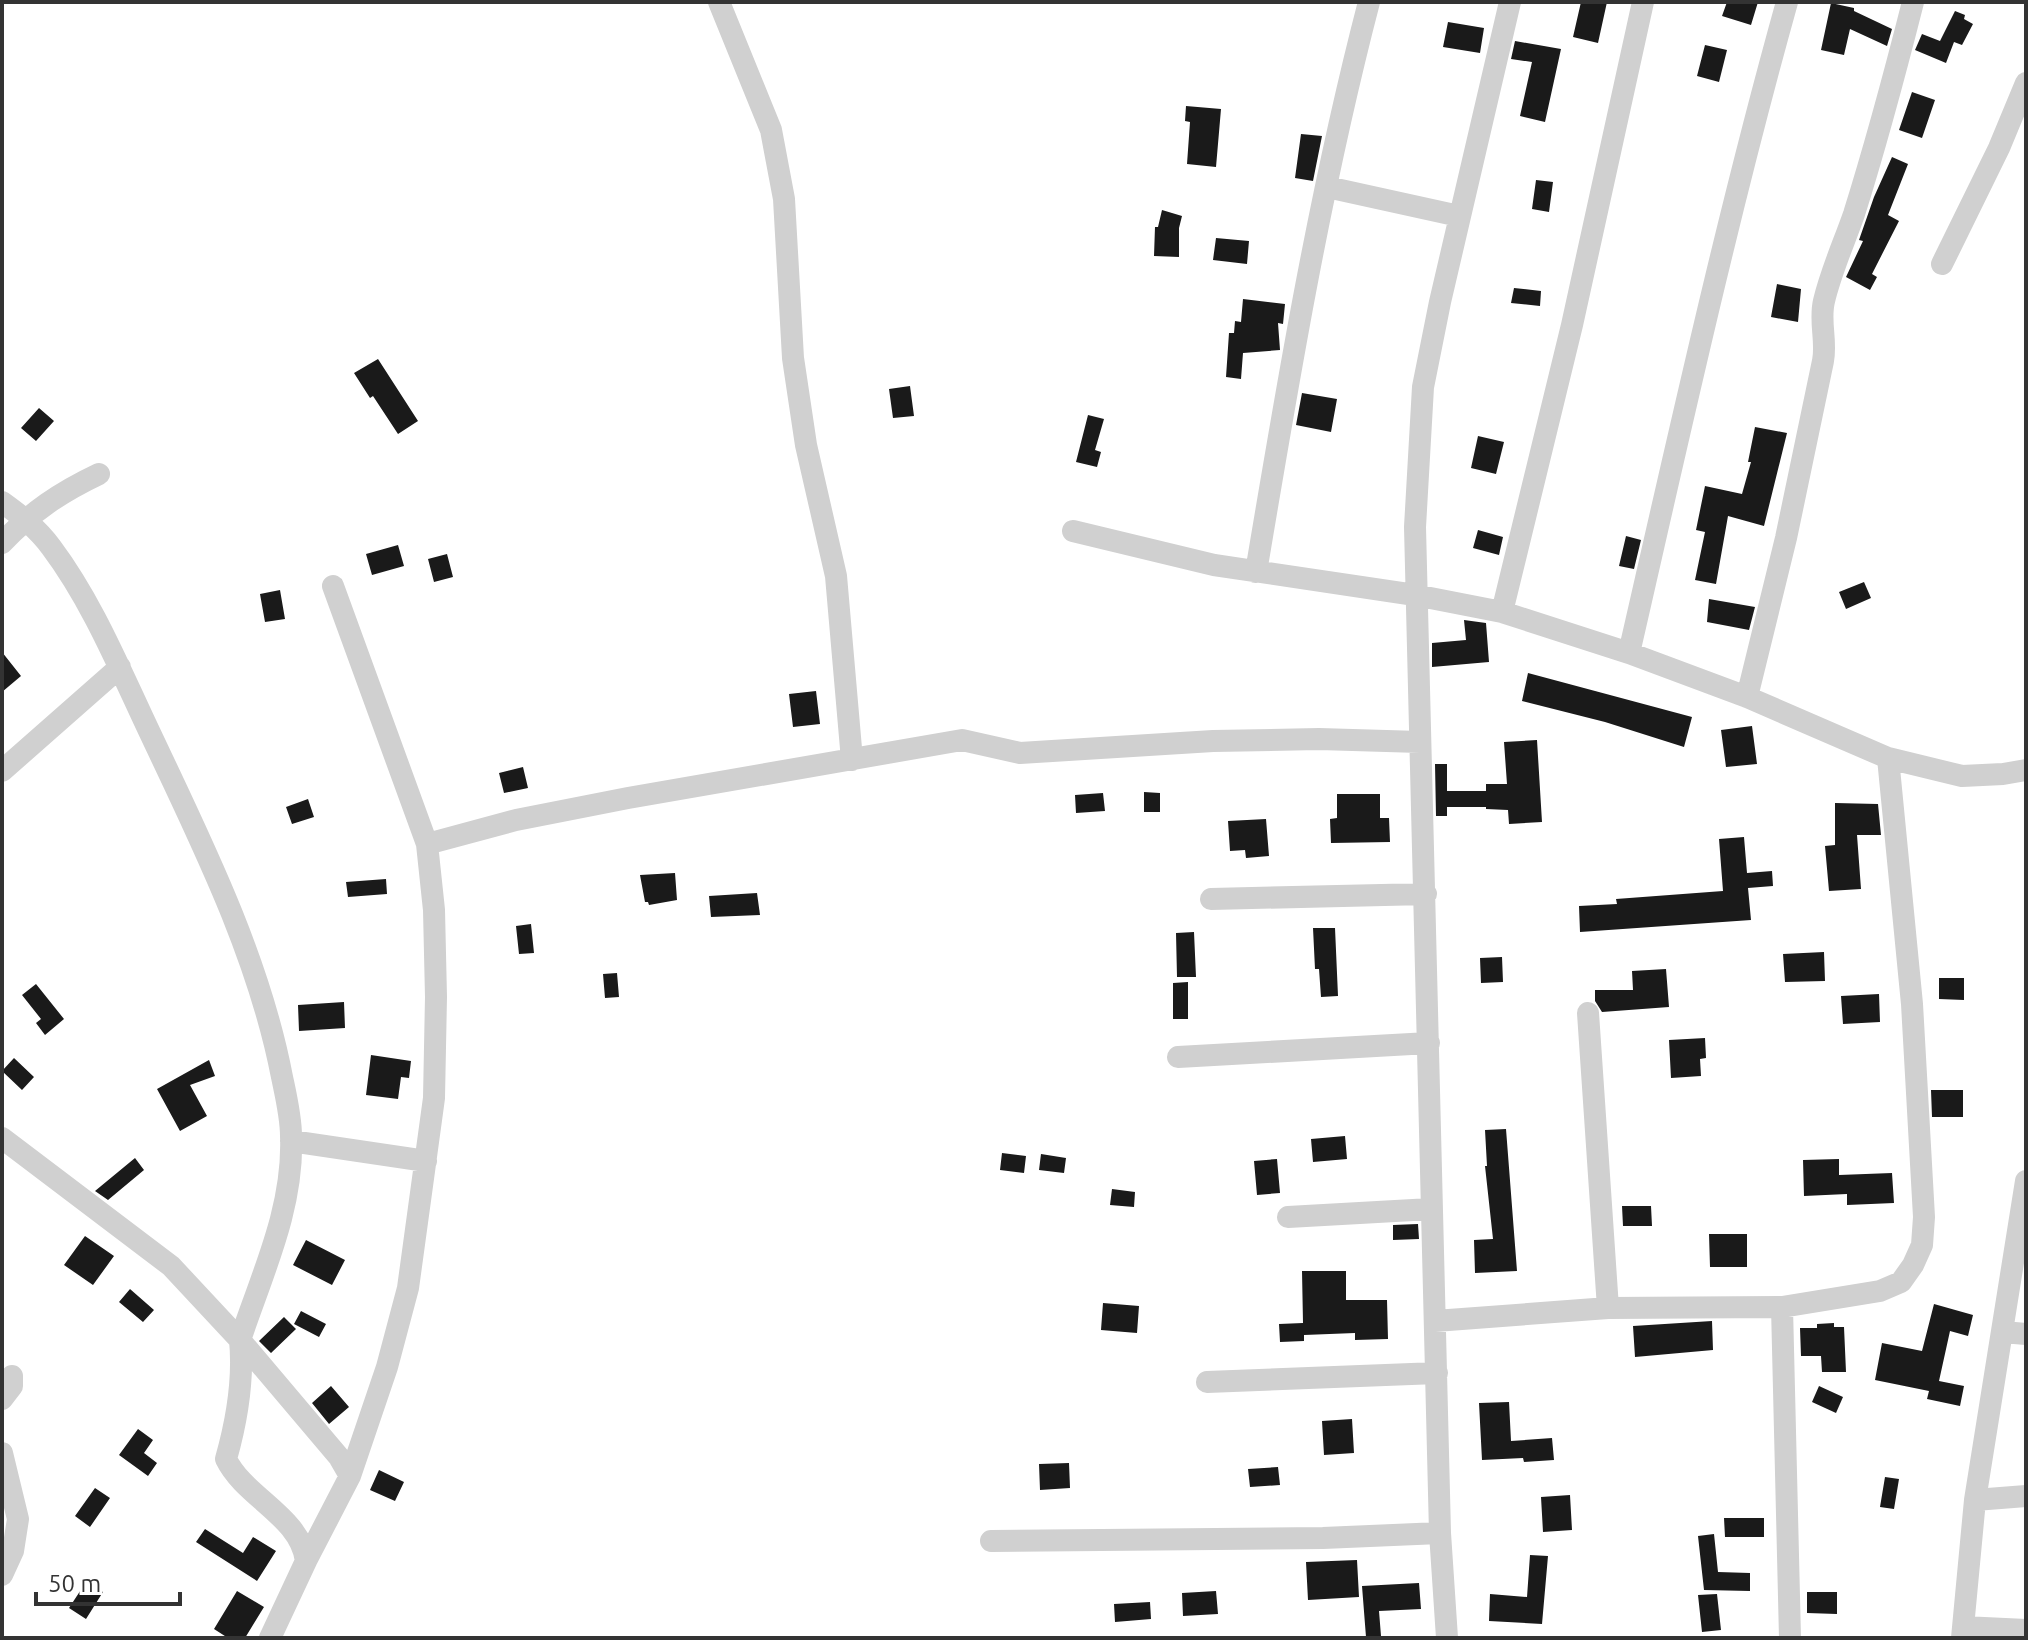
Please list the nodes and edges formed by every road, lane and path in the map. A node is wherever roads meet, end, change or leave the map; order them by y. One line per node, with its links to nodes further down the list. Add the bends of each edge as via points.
1 (719, 2): 25 (street, via 771,130 784,199 793,358 806,445 836,576)
2 (1369, 2): 8 (street)
3 (1510, 2): 9 (street)
4 (1643, 2): 19 (street)
5 (1787, 2): 20 (street, via 1701,335)
6 (1913, 2): 22 (street, via 1854,215 1824,298 1826,346 1813,417)
7 (2026, 83): 10 (street)
8 (1327, 187): 9 (street); 16 (street, via 1300,311)
9 (1459, 216): 18 (street, via 1423,387)
10 (1942, 264)
11 (99, 474): 13 (street)
12 (2, 502): 13 (street)
13 (25, 518): 15 (street); 21 (street, via 79,590)
14 (1073, 531): 16 (street)
15 (2, 543)
16 (1256, 572): 18 (street)
17 (333, 586): 28 (street)
18 (1415, 595): 19 (street); 23 (street)
19 (1502, 612): 20 (street)
20 (1629, 653): 22 (street)
21 (120, 667): 27 (street); 35 (street, via 250,963 274,1034)
22 (1747, 697): 24 (street)
23 (1420, 742): 25 (street, via 1213,741 1020,753 962,740); 29 (street)
24 (1888, 758): 26 (street, via 1962,776); 40 (street, via 1912,1004 1922,1245 1901,1282 1880,1291)
25 (852, 760): 28 (street, via 516,820)
26 (2026, 770)
27 (2, 771)
28 (427, 844): 36 (street, via 436,997 434,1098)
29 (1426, 894): 30 (street); 32 (street)
30 (1211, 899)
31 (1588, 1013): 41 (street)
32 (1429, 1043): 33 (street); 38 (street)
33 (1178, 1057)
34 (2, 1138): 45 (street, via 171,1266)
35 (291, 1141): 36 (street); 45 (street, via 280,1225)
36 (426, 1161): 51 (street, via 408,1288)
37 (2026, 1181): 43 (street)
38 (1431, 1209): 39 (street); 42 (street)
39 (1288, 1217)
40 (1782, 1307): 41 (street); 62 (street)
41 (1608, 1308): 42 (street)
42 (1435, 1321): 46 (street)
43 (2003, 1332): 44 (street); 53 (street)
44 (2026, 1334)
45 (240, 1340): 51 (street); 56 (street, via 237,1417 226,1459 236,1477 283,1518)
46 (1437, 1373): 48 (street); 54 (street)
47 (12, 1376): 49 (street)
48 (1207, 1382)
49 (2, 1399)
50 (2, 1453): 57 (street, via 18,1519)
51 (350, 1476): 56 (street)
52 (2026, 1496): 53 (street)
53 (1975, 1500): 59 (street)
54 (1440, 1533): 55 (street); 61 (street)
55 (991, 1541)
56 (306, 1561): 60 (street)
57 (2, 1575)
58 (2026, 1630): 59 (street)
59 (1962, 1632)
60 (270, 1638)
61 (1447, 1638)
62 (1790, 1638)

